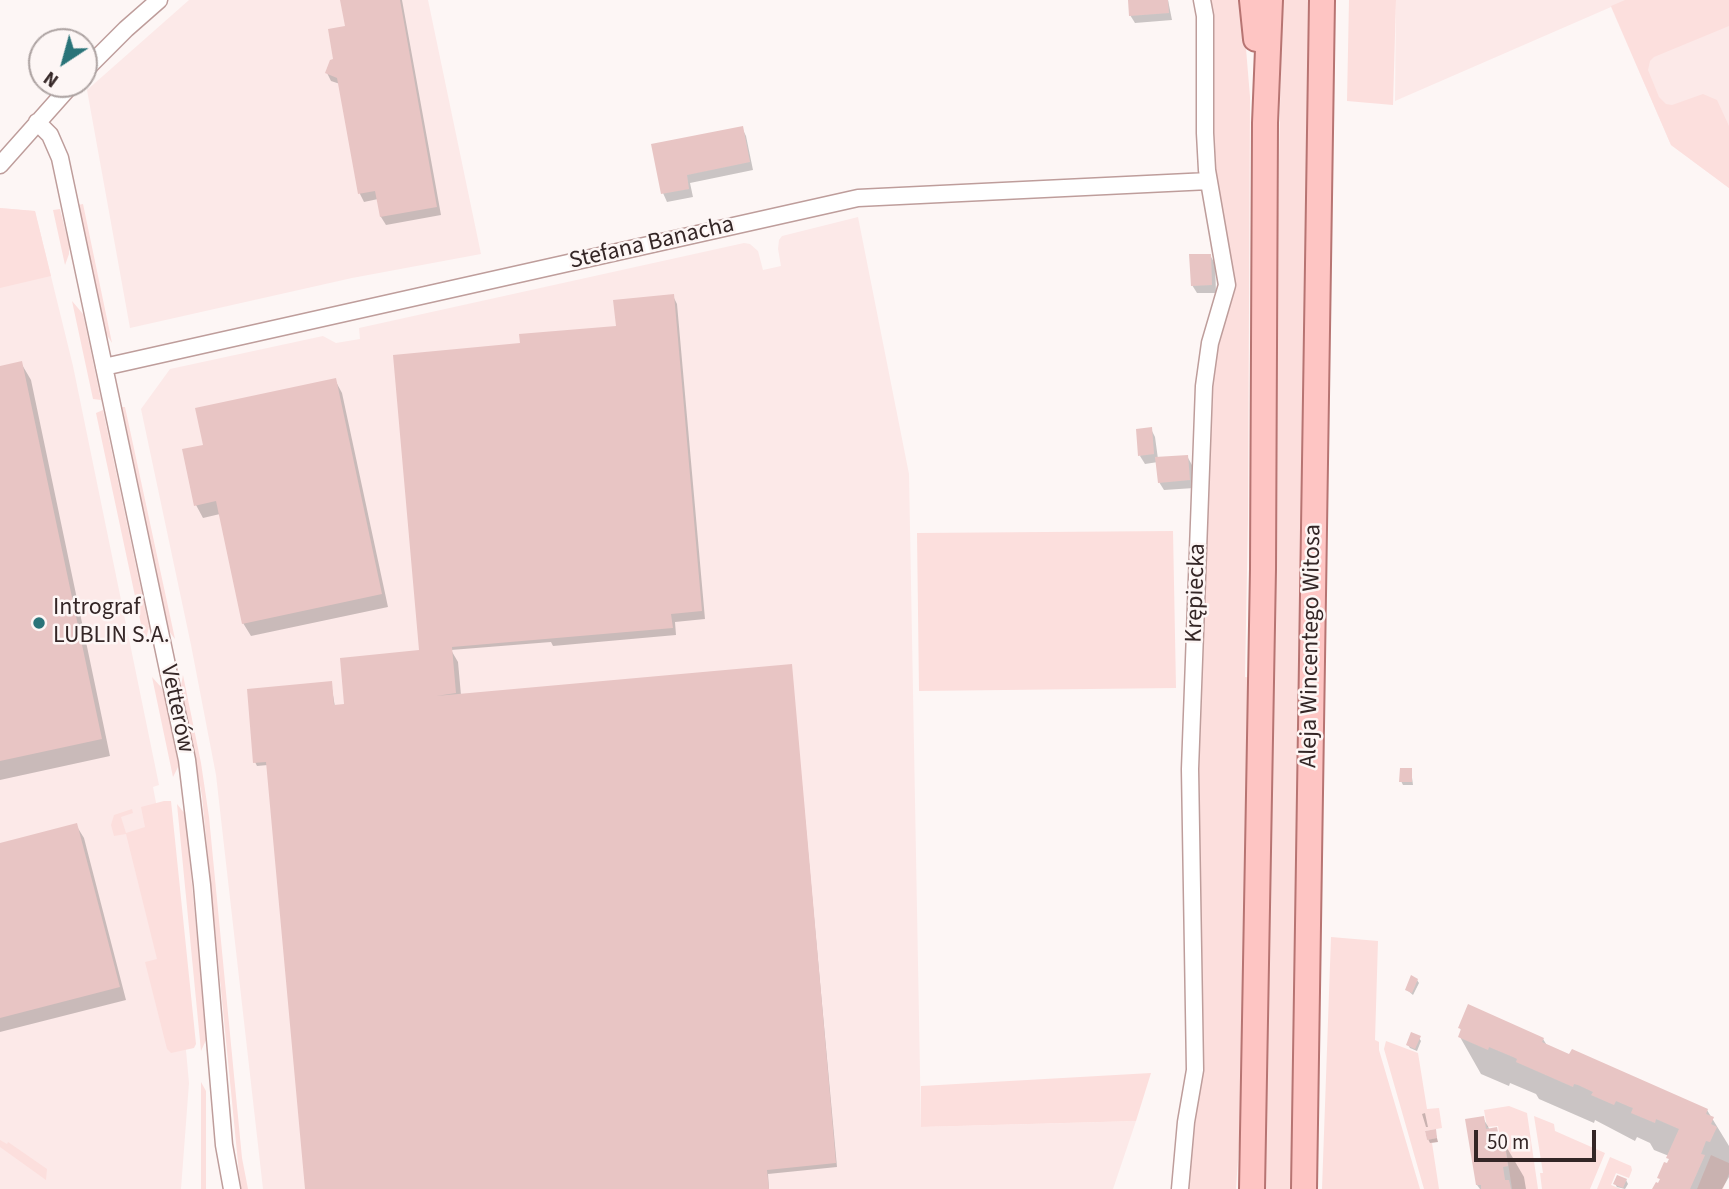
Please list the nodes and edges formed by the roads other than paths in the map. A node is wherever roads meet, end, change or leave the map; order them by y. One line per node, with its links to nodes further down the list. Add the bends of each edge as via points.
1 (159, 0): 6 (street)
2 (1202, 0): 11 (street, Krępiecka)
3 (1252, 0): 9 (main road)
4 (1270, 0): 9 (main road)
5 (1322, 0): 18 (main road, Aleja Wincentego Witosa)
6 (98, 58)
7 (59, 98): 8 (street)
8 (37, 122): 10 (street); 12 (street, Vetterów, via 58,152)
9 (1265, 123): 17 (main road, Aleja Wincentego Witosa)
10 (0, 166)
11 (1209, 181): 12 (street, Stefana Banacha, via 859,198); 16 (street, Krępiecka, via 1227,285 1210,343 1204,386 1191,769 1195,1070)
12 (104, 367): 13 (street, Vetterów, via 190,774)
13 (224, 1144): 14 (street, Vetterów); 15 (street, Vetterów)
14 (220, 1189)
15 (232, 1189)
16 (1180, 1189)
17 (1252, 1189)
18 (1304, 1189)

